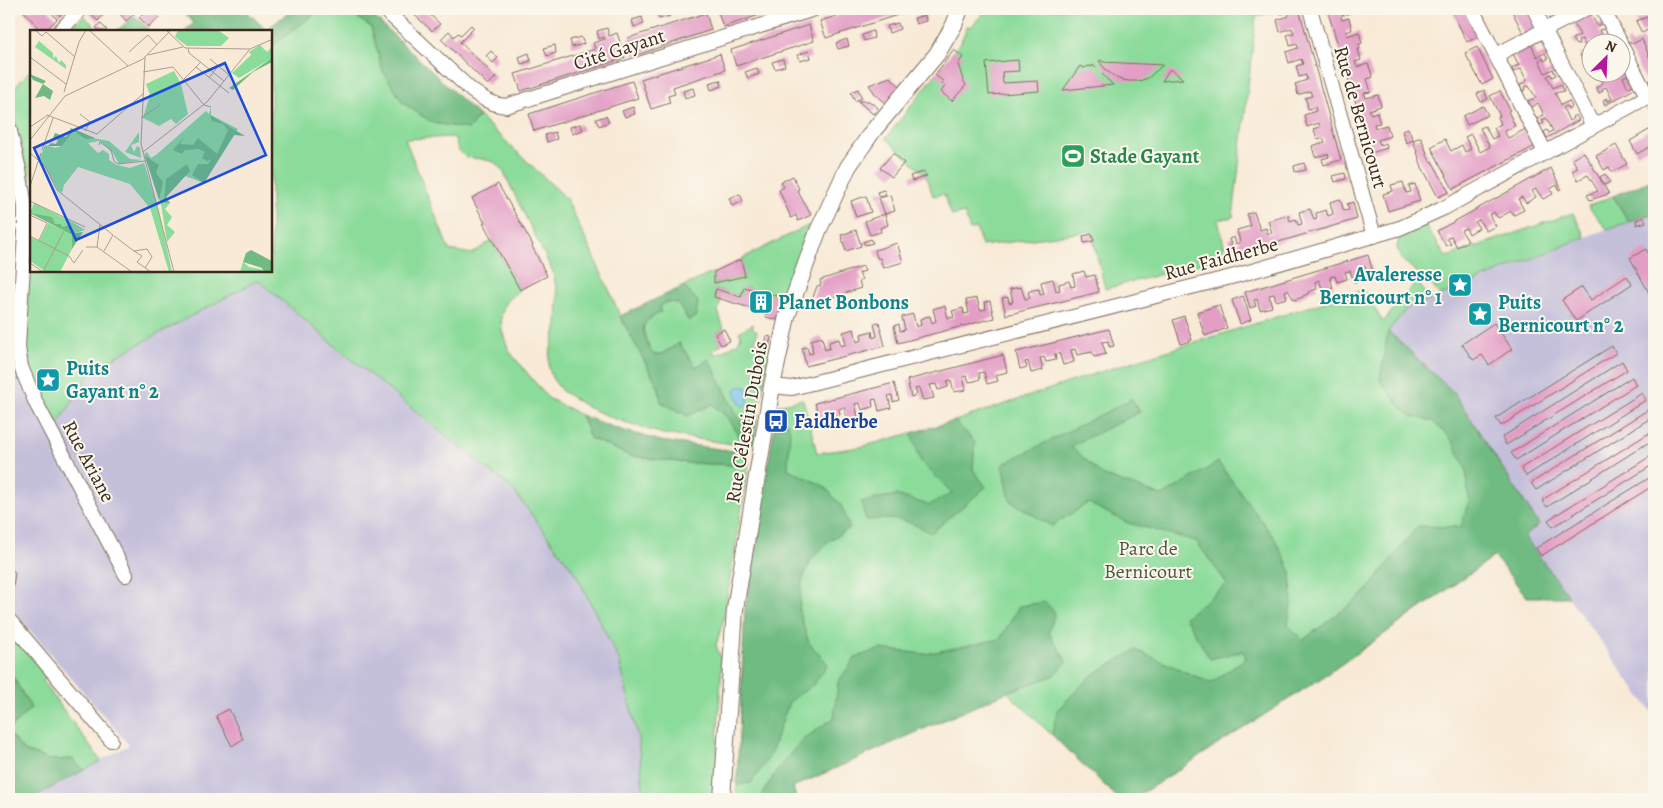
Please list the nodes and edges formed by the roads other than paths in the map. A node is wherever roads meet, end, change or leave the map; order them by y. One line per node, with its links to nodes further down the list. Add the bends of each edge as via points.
1 (81, 9): 10 (street)
2 (384, 9): 3 (street, Cité Gayant, via 481,98 506,106)
3 (814, 9)
4 (960, 9): 20 (street, Rue Célestin Dubois, via 940,48 866,140 836,190 791,303)
5 (1310, 9): 19 (street, Rue de Bernicourt)
6 (1472, 9): 13 (street)
7 (1534, 9): 11 (street)
8 (1585, 9): 11 (street)
9 (1604, 9): 12 (street)
10 (61, 30)
11 (1544, 30): 13 (street); 16 (street)
12 (1615, 32)
13 (1496, 55): 18 (street)
14 (1630, 60): 15 (street)
15 (1651, 95): 16 (street, Rue Faidherbe)
16 (1593, 126): 18 (street, Rue Faidherbe)
17 (10, 133): 21 (street, Rue Ariane, via 25,207 19,329 21,367 36,403)
18 (1545, 152): 19 (street, Rue Faidherbe, via 1430,215)
19 (1374, 236): 20 (street, Rue Faidherbe, via 1235,276 792,388)
20 (772, 386): 24 (street, Rue Célestin Dubois, via 735,609)
21 (126, 575)
22 (9, 620): 23 (street)
23 (111, 740)
24 (722, 799)

